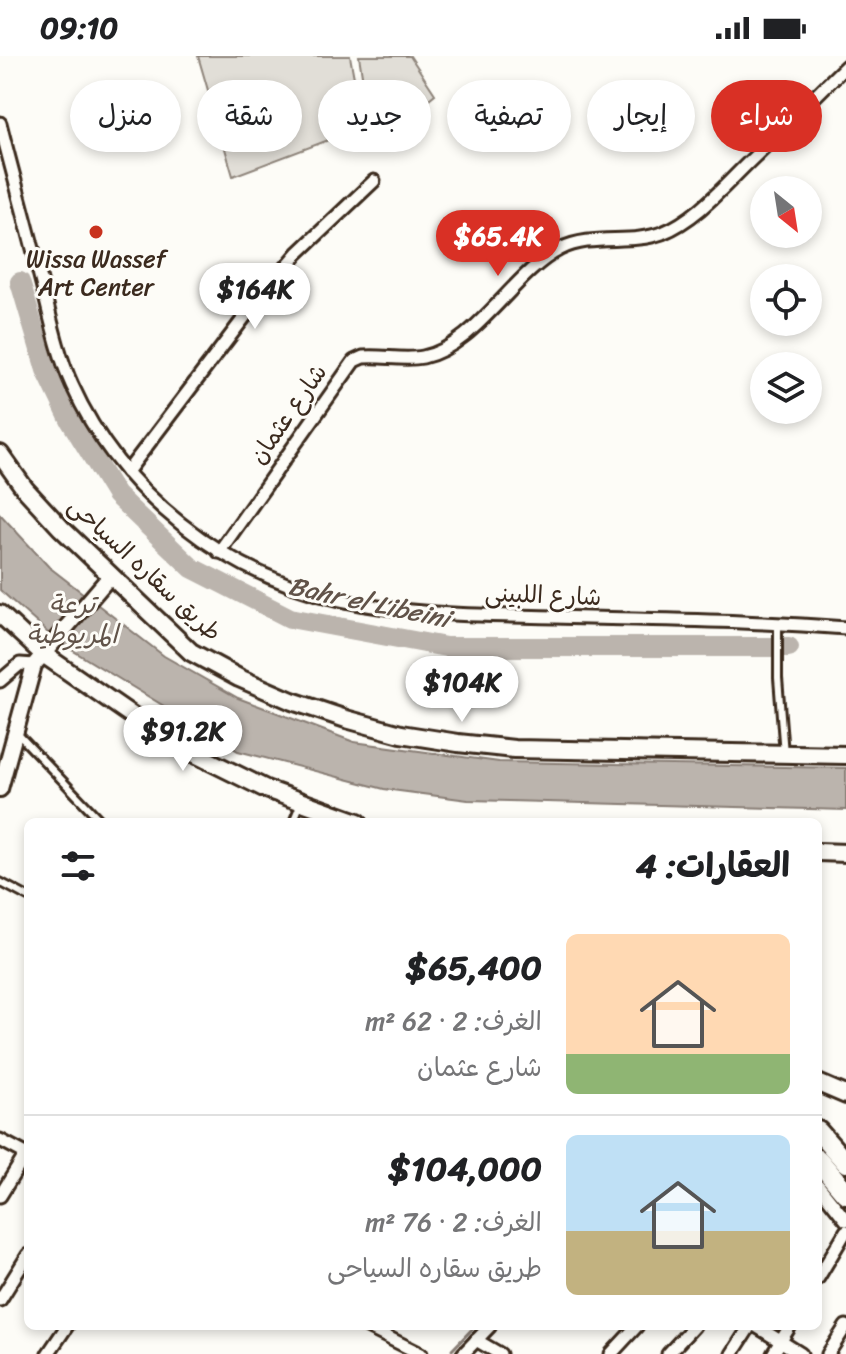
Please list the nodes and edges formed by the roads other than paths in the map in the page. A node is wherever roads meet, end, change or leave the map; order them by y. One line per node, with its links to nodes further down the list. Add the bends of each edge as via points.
1 (846, 66): 6 (street, شارع عثمان, via 712,199 670,229 644,238 583,241 561,249 438,353 354,361)
2 (1, 129): 5 (street, شارع اللبينى, via 63,362 84,409)
3 (374, 181): 5 (street, via 298,253 253,306)
4 (0, 454): 7 (main road, طريق سقاره السياحى)
5 (127, 472): 6 (street, شارع اللبينى, via 165,511)
6 (219, 552): 10 (street, شارع اللبينى, via 299,589 430,614)
7 (107, 580): 11 (street); 14 (main road, طريق سقاره السياحى, via 191,652 239,678 292,701 401,734 514,749)
8 (0, 614): 11 (main road)
9 (845, 624): 10 (street, شارع اللبينى)
10 (777, 629): 14 (lane)
11 (44, 654): 12 (street, via 20,664); 13 (street); 17 (main road, via 169,741)
12 (0, 681)
13 (16, 732): 16 (street); 19 (lane)
14 (784, 754): 15 (main road, طريق سقاره السياحى)
15 (846, 755)
16 (0, 789)
17 (301, 803): 18 (main road); 20 (lane)
18 (328, 813): 21 (street); 22 (main road)
19 (98, 818)
20 (295, 818)
21 (337, 818)
22 (345, 818)
23 (841, 852): 24 (main road)
24 (822, 860)
25 (0, 882): 26 (lane)
26 (24, 895)
27 (822, 1085): 28 (main road)
28 (846, 1095)
29 (822, 1136): 33 (main road)
30 (0, 1140): 31 (street)
31 (24, 1152)
32 (24, 1159): 37 (street)
33 (846, 1163)
34 (822, 1165): 36 (highway)
35 (822, 1190): 38 (street)
36 (846, 1193)
37 (0, 1196)
38 (846, 1220)
39 (846, 1231): 41 (street)
40 (24, 1261): 42 (street)
41 (822, 1271)
42 (0, 1300)
43 (846, 1326): 63 (street)
44 (64, 1330): 54 (street)
45 (373, 1330): 55 (street)
46 (486, 1330): 52 (street)
47 (633, 1330): 58 (street)
48 (690, 1330): 59 (street)
49 (750, 1330): 60 (street)
50 (760, 1330): 53 (street)
51 (788, 1330): 53 (street)
52 (476, 1340): 56 (street); 57 (street)
53 (781, 1342): 61 (street); 62 (street)
54 (48, 1354)
55 (421, 1354)
56 (463, 1354)
57 (500, 1354)
58 (611, 1354)
59 (668, 1354)
60 (732, 1354)
61 (773, 1354)
62 (801, 1354)
63 (828, 1354)

